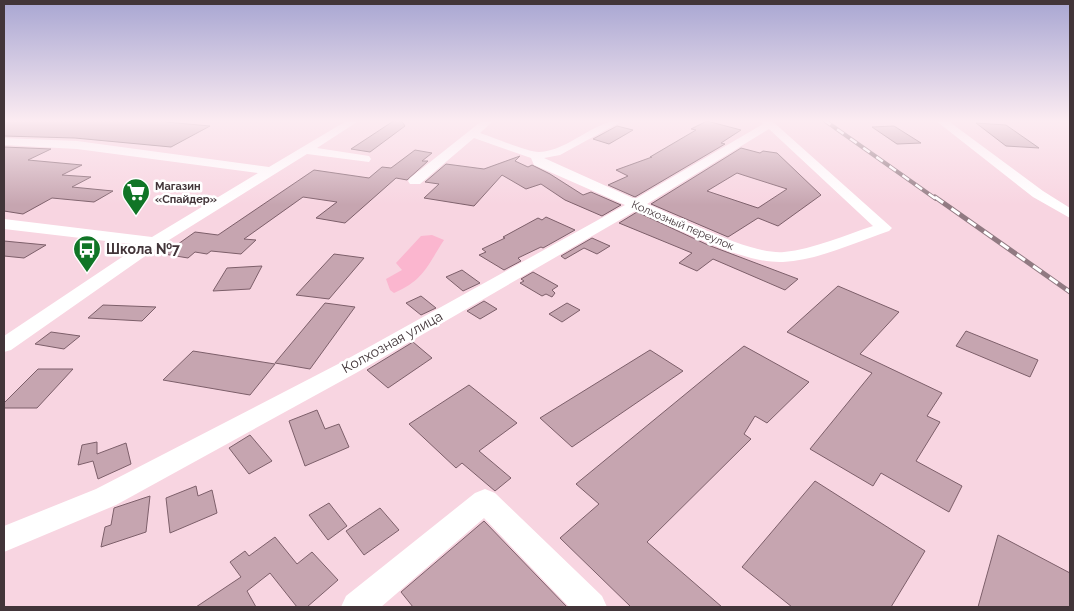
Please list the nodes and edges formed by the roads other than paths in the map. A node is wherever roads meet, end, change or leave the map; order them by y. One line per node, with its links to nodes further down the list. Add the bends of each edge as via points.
1 (103, 149): 11 (street)
2 (454, 149): 12 (street)
3 (515, 149): 9 (street, Колхозный переулок)
4 (563, 149): 9 (street)
5 (725, 149): 13 (street, Колхозная улица)
6 (796, 149): 13 (street, Колхозный переулок, via 884,228 802,254 782,257 748,252)
7 (978, 149): 14 (street)
8 (303, 150): 10 (street); 11 (street)
9 (537, 156): 13 (street, Колхозный переулок, via 538,162)
10 (365, 159)
11 (269, 171): 16 (street)
12 (415, 181)
13 (635, 205): 18 (street, Колхозная улица, via 348,368 106,497)
14 (1070, 214)
15 (4, 224): 16 (street)
16 (155, 242): 17 (street)
17 (4, 345)
18 (4, 539)
19 (357, 607): 20 (street, via 485,500)
20 (590, 607)

